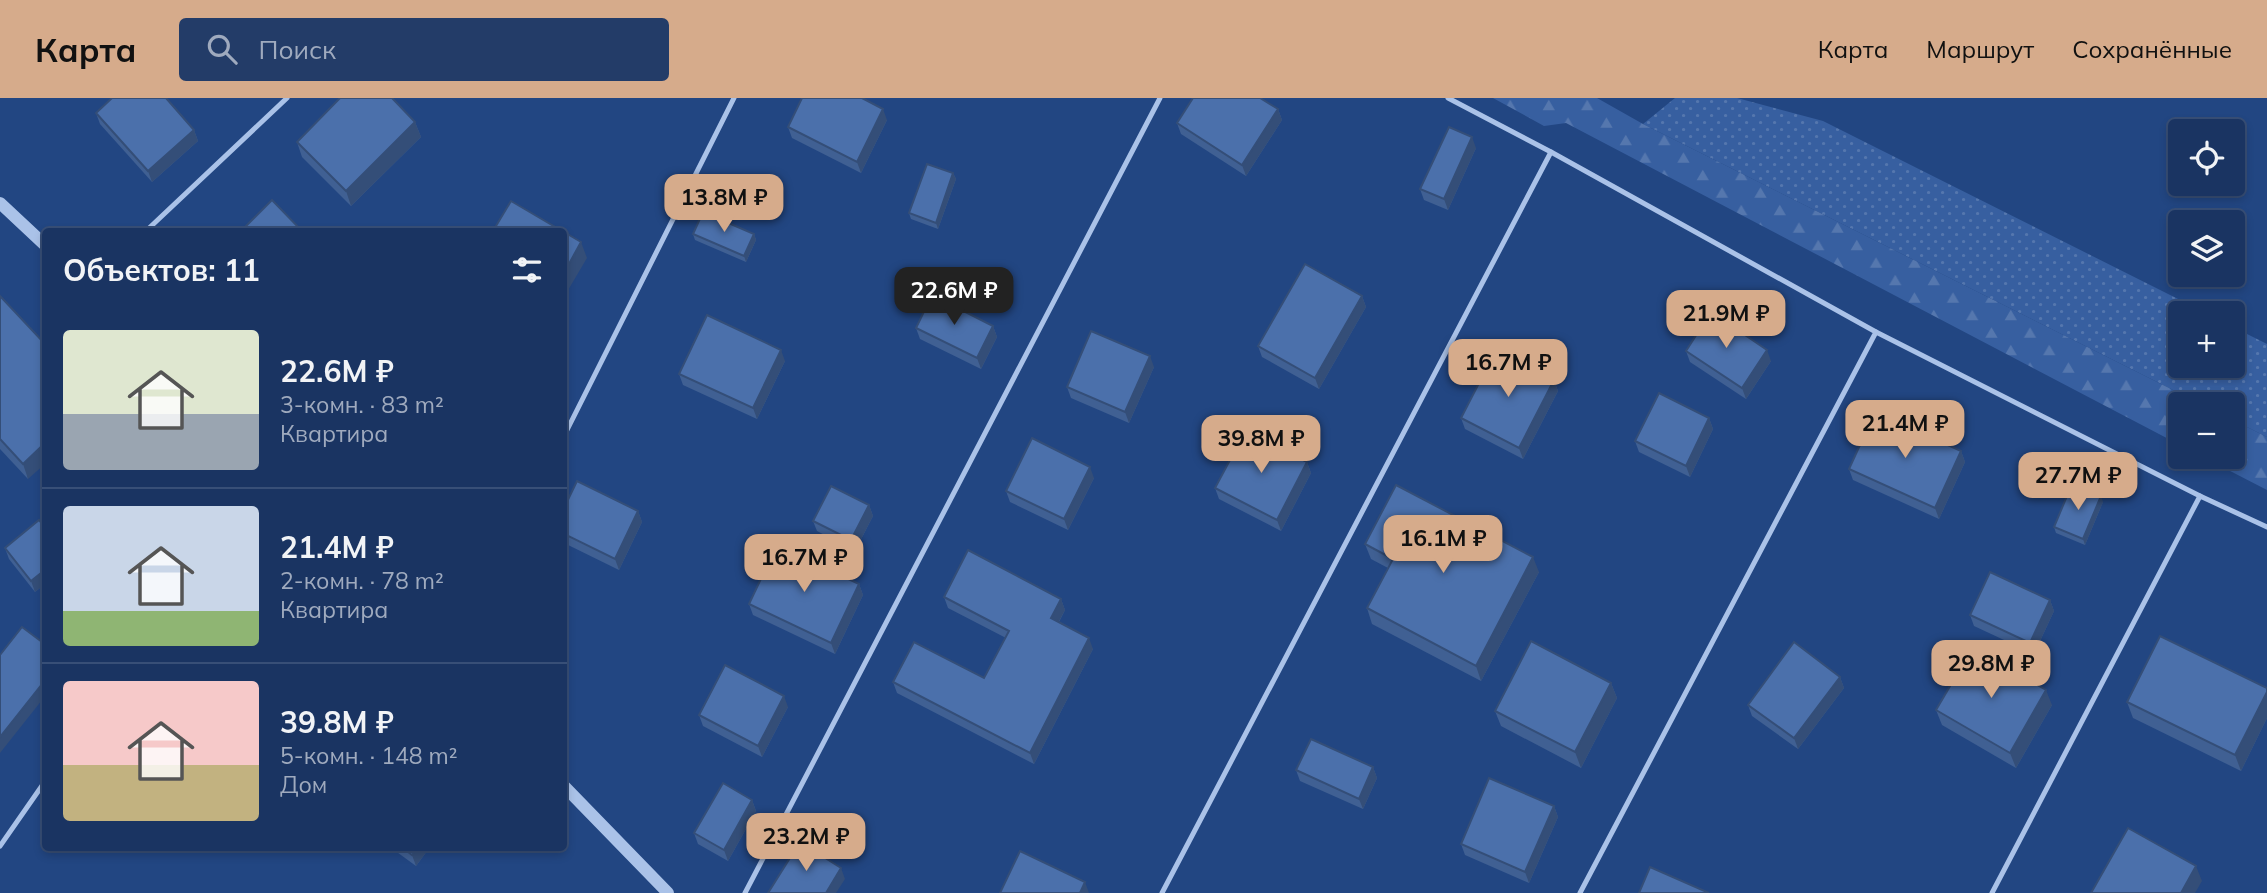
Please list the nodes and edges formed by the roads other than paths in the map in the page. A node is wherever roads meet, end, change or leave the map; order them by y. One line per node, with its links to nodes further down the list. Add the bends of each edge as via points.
1 (287, 98): 7 (lane)
2 (734, 98): 10 (lane)
3 (1160, 98): 17 (lane)
4 (1448, 98): 5 (lane)
5 (1551, 152): 9 (lane); 18 (lane)
6 (0, 202): 8 (street)
7 (149, 228)
8 (42, 242)
9 (1876, 332): 11 (lane); 19 (lane)
10 (567, 430)
11 (2200, 496): 12 (lane); 20 (lane)
12 (2267, 527)
13 (42, 786): 15 (lane)
14 (567, 789): 16 (street)
15 (0, 846)
16 (668, 893)
17 (745, 893)
18 (1162, 893)
19 (1580, 893)
20 (1992, 893)

